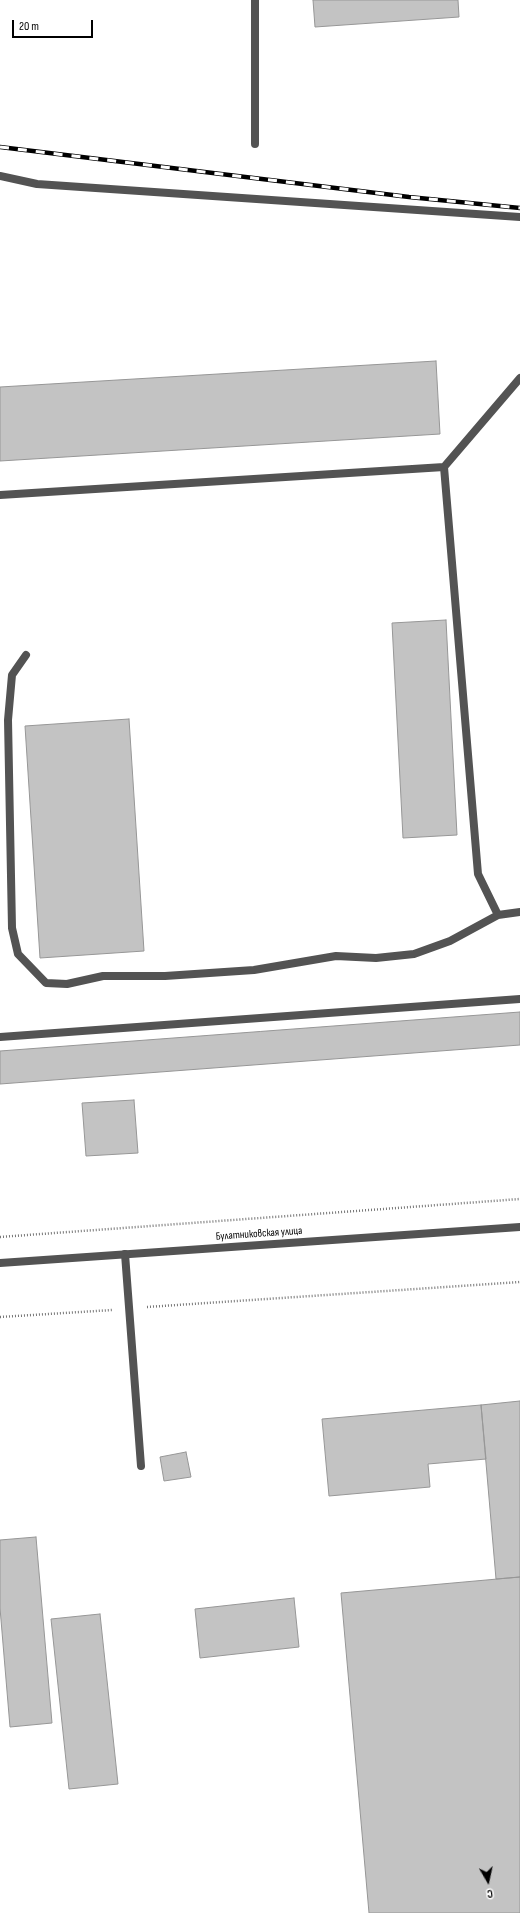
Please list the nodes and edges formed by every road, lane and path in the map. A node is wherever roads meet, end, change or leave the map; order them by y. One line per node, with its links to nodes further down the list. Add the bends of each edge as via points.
1 (255, 0): 2 (street)
2 (255, 144)
3 (0, 176): 4 (street, via 37,184)
4 (520, 217)
5 (520, 378): 6 (street)
6 (444, 467): 7 (street); 10 (street, via 478,874)
7 (0, 495)
8 (26, 655): 10 (street, via 12,675 8,720 12,928 18,954 46,983 66,984 103,976 165,976 254,970 336,956 376,958 414,954 450,941)
9 (520, 912): 10 (street)
10 (498, 915)
11 (520, 999): 12 (street)
12 (0, 1037)
13 (520, 1199): 15 (path)
14 (520, 1227): 16 (street, Булатниковская улица)
15 (0, 1237)
16 (125, 1254): 17 (street, Булатниковская улица); 19 (street)
17 (0, 1263)
18 (520, 1282): 19 (path)
19 (129, 1309): 20 (path); 21 (street)
20 (0, 1317)
21 (141, 1466)

